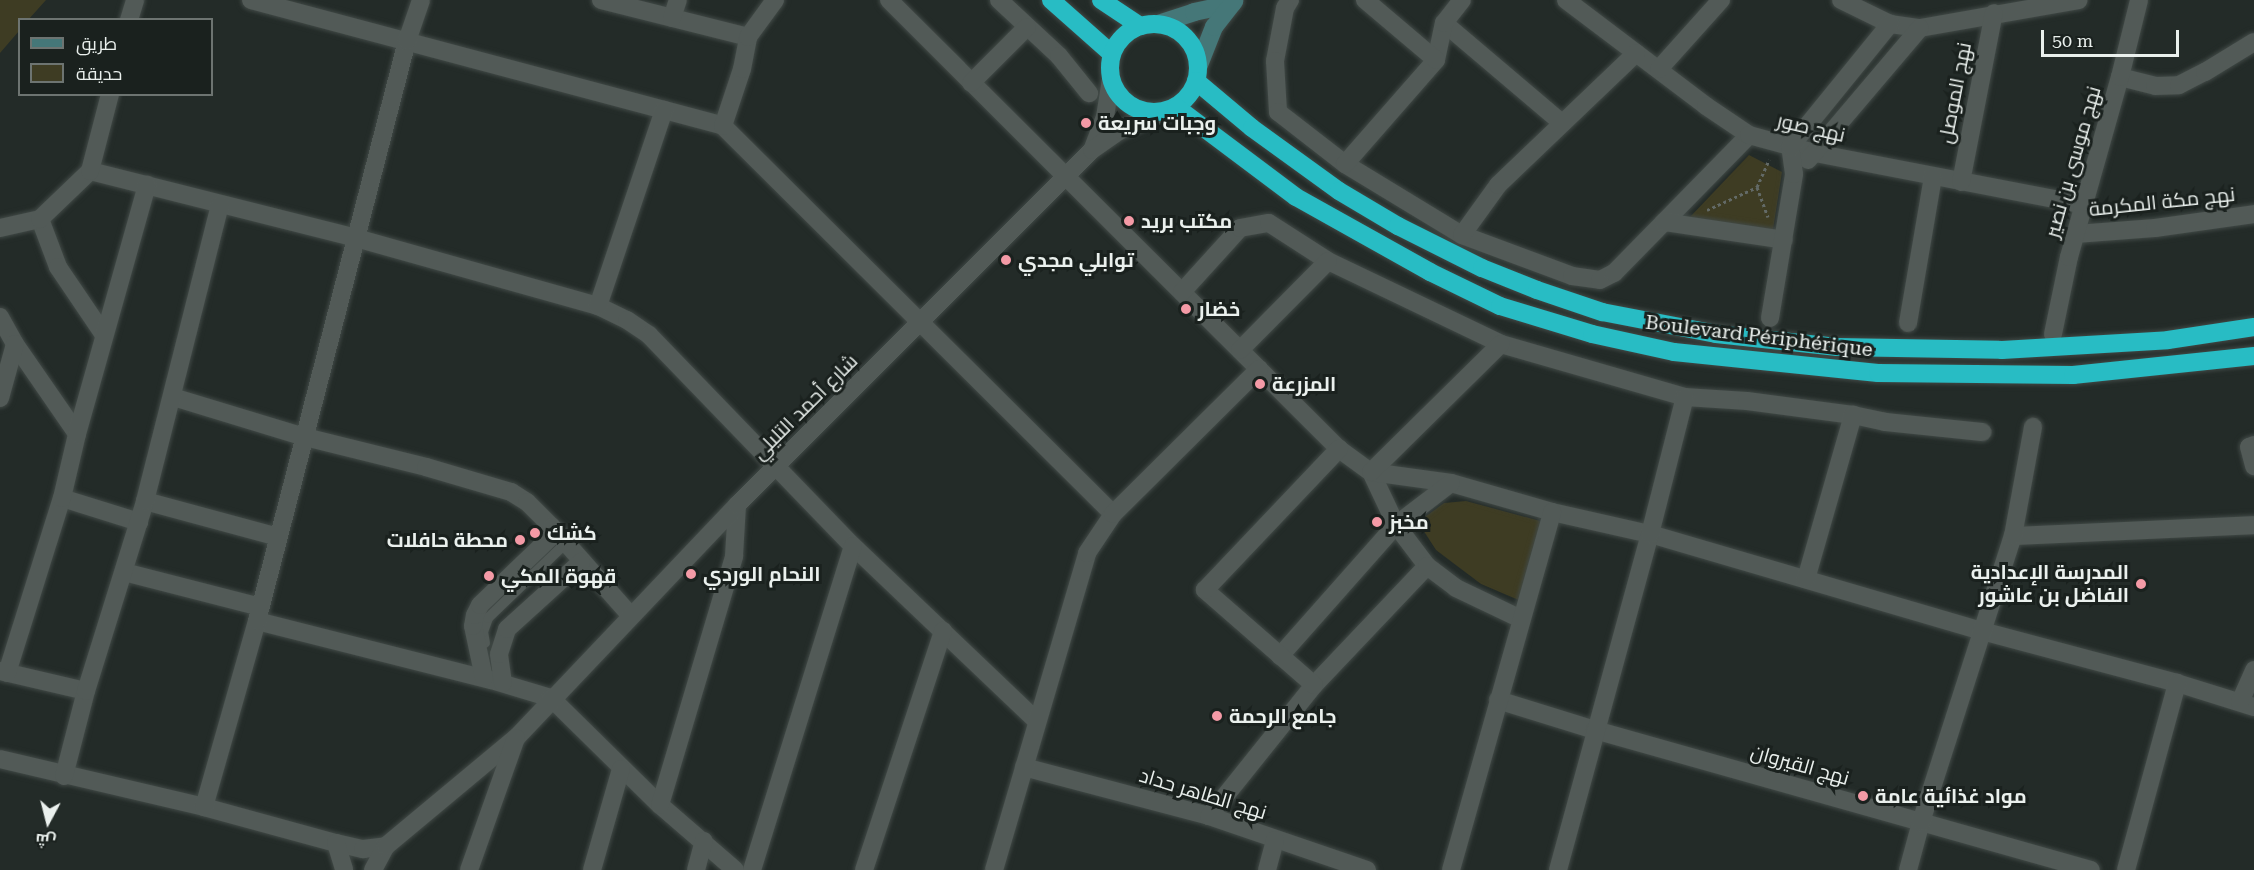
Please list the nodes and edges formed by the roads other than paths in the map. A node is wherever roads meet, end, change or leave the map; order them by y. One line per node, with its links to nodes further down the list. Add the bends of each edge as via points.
1 (135, 0): 22 (street)
2 (251, 0): 30 (street)
3 (421, 0): 30 (street)
4 (601, 0): 23 (street)
5 (678, 0): 23 (street)
6 (775, 0): 29 (street)
7 (999, 0): 27 (street)
8 (1051, 0): 33 (highway)
9 (1101, 0): 26 (highway)
10 (1290, 0): 50 (street, via 1275,62 1278,112)
11 (1365, 0): 34 (street)
12 (1462, 0): 24 (street)
13 (1566, 0): 32 (street, نهج صور)
14 (1721, 0): 35 (street)
15 (1841, 0): 25 (street)
16 (2079, 0): 20 (street)
17 (2139, 0): 37 (street, نهج موسى بن نصير)
18 (1233, 2): 26 (street); 36 (street, via 1214,27)
19 (900, 3): 39 (street)
20 (2014, 5): 21 (street)
21 (1994, 14): 28 (street); 55 (street, نهج الموصل)
22 (130, 18)
23 (672, 18): 29 (street)
24 (1444, 23): 34 (street); 44 (street)
25 (1890, 24): 28 (street); 47 (street)
26 (1149, 25): 33 (highway, via 1123,37); 36 (highway, via 1173,28 1186,37 1195,50)
27 (1027, 27): 39 (street); 40 (street, via 1059,56)
28 (1920, 28): 49 (street)
29 (748, 37): 45 (street, via 740,78)
30 (407, 41): 43 (street); 65 (street)
31 (2254, 42): 37 (street, via 2179,85 2155,86)
32 (1636, 53): 35 (street, نهج صور); 44 (street)
33 (1112, 54): 38 (highway)
34 (1436, 60): 50 (street)
35 (1659, 69): 46 (street, نهج صور)
36 (1198, 73): 42 (highway, via 1188,96); 74 (highway, Boulevard Périphérique, via 1252,128 1339,191 1398,226 1482,268 1602,312 1716,334 1849,347 2002,350 2168,340)
37 (2121, 77): 58 (street, نهج موسى بن نصير)
38 (1111, 78): 42 (highway, via 1125,101 1151,112); 48 (street, via 1105,117)
39 (971, 83): 53 (street)
40 (1089, 93)
41 (109, 96): 51 (street)
42 (1170, 109): 48 (street, شارع أحمد التليلي, via 1121,130); 80 (highway, Boulevard Périphérique, via 1296,196 1430,272 1500,306 1592,334 1674,352 1878,373 2073,375)
43 (664, 110): 45 (street); 69 (street)
44 (1562, 123): 64 (street, via 1498,185)
45 (723, 126): 72 (street)
46 (1749, 135): 47 (street, نهج صور); 61 (street)
47 (1781, 145): 49 (street, نهج صور); 52 (street)
48 (1092, 150): 53 (street, شارع أحمد التليلي)
49 (1815, 153): 52 (street); 54 (street, نهج صور)
50 (1345, 164): 64 (street)
51 (90, 171): 56 (street); 60 (street)
52 (1794, 174): 66 (street)
53 (1065, 175): 68 (street); 72 (street, شارع أحمد التليلي)
54 (1933, 177): 55 (street, نهج صور); 73 (street)
55 (1961, 182): 58 (street, نهج صور)
56 (147, 185): 57 (street); 76 (street)
57 (220, 204): 65 (street); 82 (street)
58 (2086, 205): 63 (street, نهج موسى بن نصير)
59 (2254, 214): 63 (street, نهج مكة المكرمة)
60 (40, 219): 62 (street); 76 (street, via 58,267)
61 (1664, 222): 64 (street, via 1614,273 1600,280 1572,276); 66 (street)
62 (0, 228)
63 (2076, 234): 75 (street, نهج موسى بن نصير)
64 (1462, 235)
65 (356, 238): 69 (street); 89 (street)
66 (1784, 240): 71 (street)
67 (1328, 261): 68 (street, via 1269,223 1240,228); 78 (street); 79 (street)
68 (1182, 292): 79 (street)
69 (598, 306): 93 (street, via 649,335)
70 (0, 317): 77 (street)
71 (1770, 318)
72 (921, 322): 93 (street, شارع أحمد التليلي); 100 (street)
73 (1908, 323)
74 (2254, 327)
75 (2053, 334)
76 (104, 335): 88 (street)
77 (15, 344): 84 (street); 88 (street)
78 (1501, 344): 83 (street); 94 (street)
79 (1240, 350): 81 (street)
80 (2254, 356)
81 (1259, 369): 91 (street); 100 (street)
82 (172, 397): 89 (street); 97 (street)
83 (1685, 397): 85 (street); 104 (street)
84 (0, 398)
85 (1853, 415): 87 (street); 112 (street)
86 (2033, 427): 105 (street)
87 (1982, 432)
88 (76, 434): 96 (street)
89 (305, 437): 106 (street); 107 (street, via 494,485 527,502)
90 (2254, 445): 92 (street, via 2249,447)
91 (1339, 449): 94 (street); 118 (street, via 1205,590)
92 (2254, 466)
93 (778, 467): 98 (street, شارع أحمد التليلي); 108 (street)
94 (1371, 472): 95 (street); 102 (street)
95 (1451, 483): 99 (street); 102 (street)
96 (62, 498): 101 (street); 120 (street)
97 (145, 501): 101 (street); 106 (street)
98 (737, 505): 114 (street, شارع أحمد التليلي); 135 (street, via 734,556)
99 (1551, 512): 104 (street); 115 (street)
100 (1113, 514): 128 (street, via 1087,553)
101 (139, 522): 111 (street)
102 (1396, 525): 110 (street); 118 (street)
103 (2254, 525): 105 (street)
104 (1650, 534): 112 (street); 129 (street)
105 (2013, 536): 117 (street)
106 (278, 537): 113 (street)
107 (561, 538): 109 (street); 121 (street, via 480,605 475,615 473,626)
108 (853, 546): 116 (street); 149 (street)
109 (581, 562): 114 (street); 121 (street, via 507,629)
110 (1427, 566): 115 (street, via 1456,588); 123 (street)
111 (124, 572): 113 (street); 124 (street)
112 (1806, 579): 117 (street)
113 (258, 614): 121 (street); 136 (street)
114 (631, 616): 125 (street, شارع أحمد التليلي)
115 (1521, 619): 126 (street)
116 (943, 631): 128 (street); 150 (street)
117 (1982, 631): 122 (street); 138 (street)
118 (1280, 656): 123 (street)
119 (2254, 670): 127 (street)
120 (4, 672): 124 (street)
121 (493, 680): 125 (street)
122 (2177, 683): 127 (street); 158 (street)
123 (1314, 685): 137 (street)
124 (86, 691): 134 (street)
125 (551, 698): 130 (street, شارع أحمد التليلي); 133 (street)
126 (1498, 700): 129 (street, نهج القيروان); 154 (street)
127 (2247, 705)
128 (1036, 720): 132 (street)
129 (1596, 730): 138 (street, نهج القيروان); 155 (street)
130 (517, 736): 142 (street); 145 (street)
131 (0, 759): 134 (street)
132 (1024, 767): 137 (street, نهج الطاهر حداد); 151 (street)
133 (621, 768): 135 (street); 146 (street)
134 (64, 776): 136 (street)
135 (660, 805): 140 (street)
136 (204, 807): 141 (street)
137 (1209, 816): 139 (street, نهج الطاهر حداد)
138 (1921, 822): 156 (street); 157 (street, نهج القيروان)
139 (1275, 840): 152 (street); 153 (street, نهج الطاهر حداد)
140 (704, 841): 147 (street); 148 (street)
141 (336, 843): 142 (street, via 363,849); 143 (street)
142 (386, 846): 144 (street)
143 (344, 870)
144 (373, 870)
145 (469, 870)
146 (592, 870)
147 (696, 870)
148 (735, 870)
149 (752, 870)
150 (864, 870)
151 (994, 870)
152 (1267, 870)
153 (1367, 870)
154 (1451, 870)
155 (1558, 870)
156 (1908, 870)
157 (2091, 870)
158 (2126, 870)

